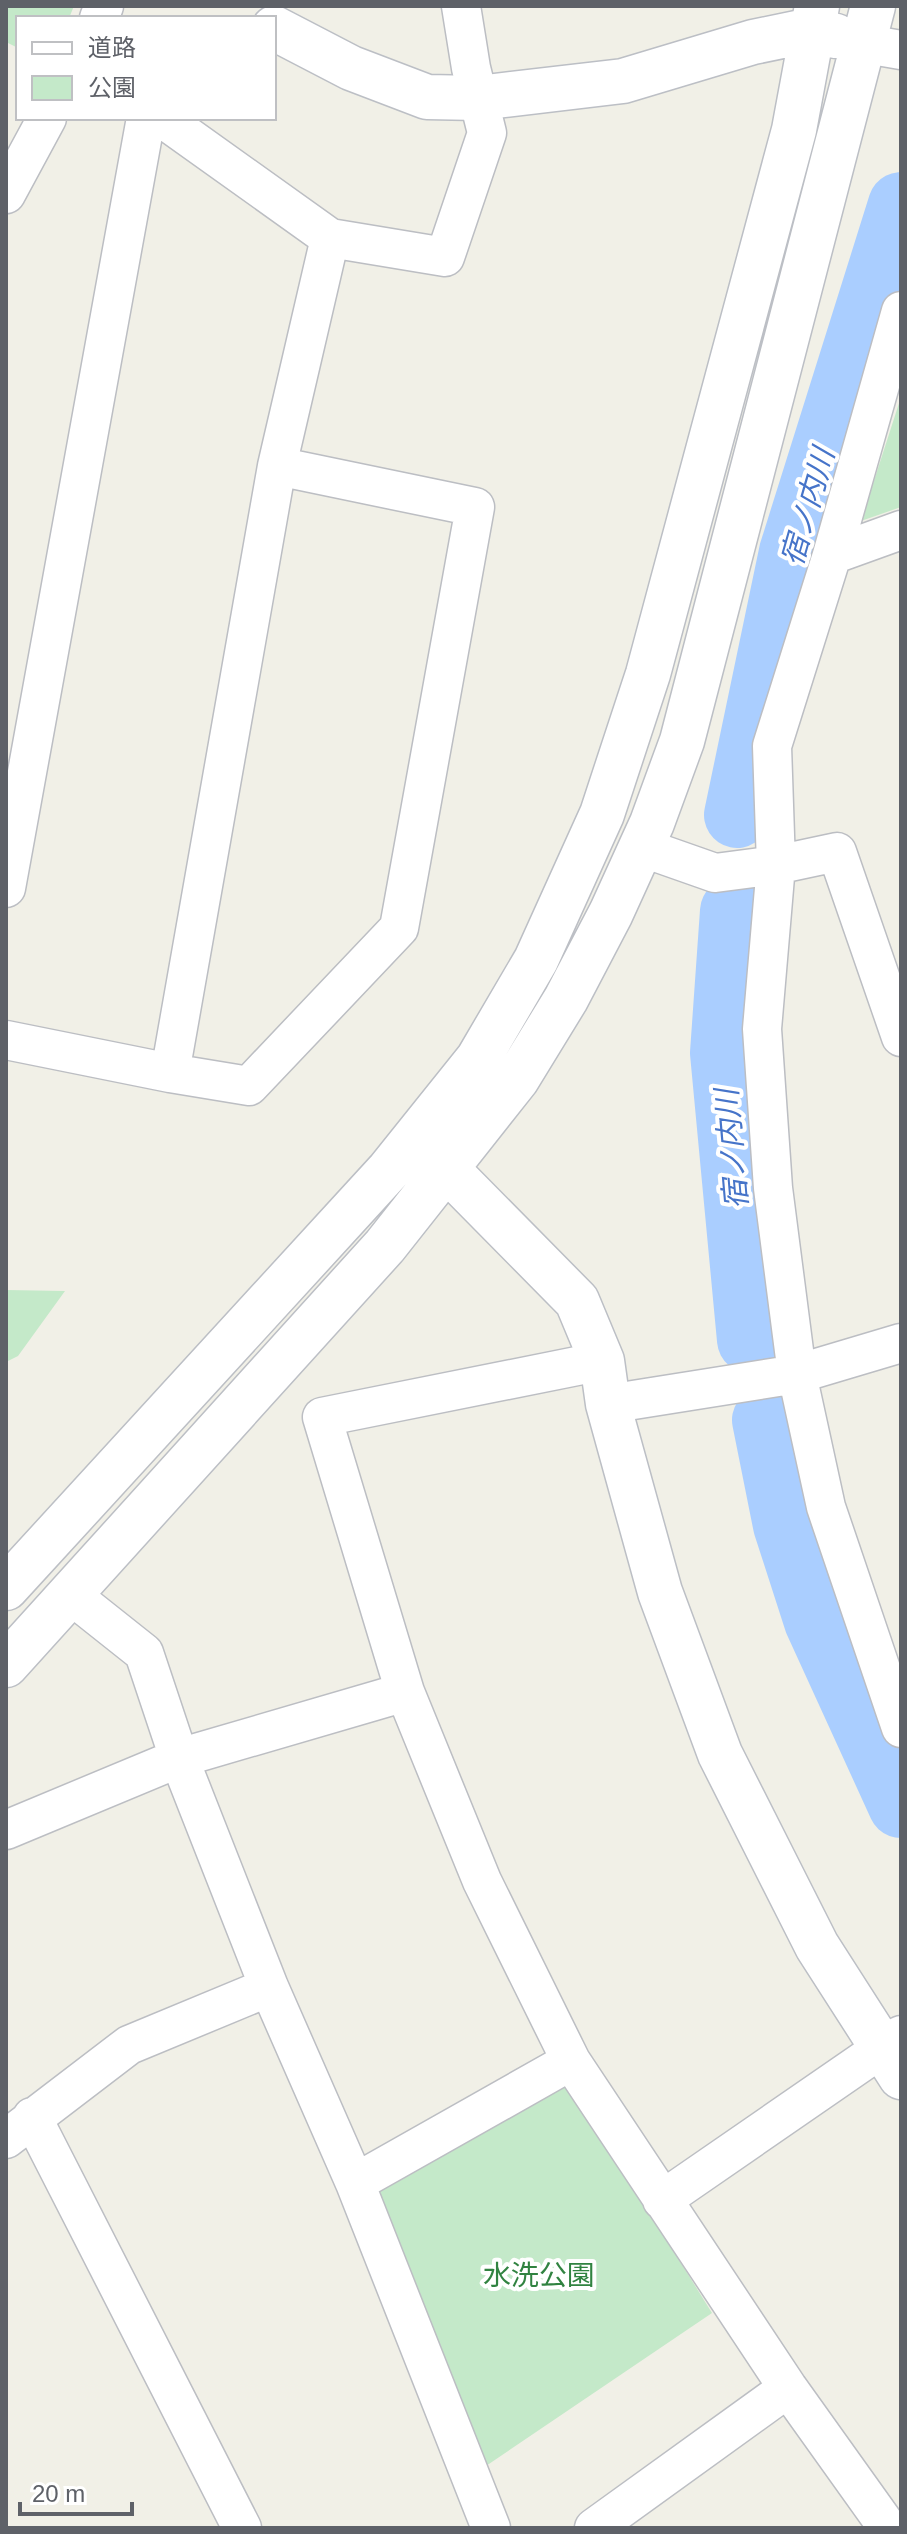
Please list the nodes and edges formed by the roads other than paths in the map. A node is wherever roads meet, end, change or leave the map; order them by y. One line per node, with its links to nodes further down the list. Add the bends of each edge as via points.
1 (461, 6): 5 (street)
2 (814, 18): 4 (street); 5 (street, via 623,81); 21 (street, via 790,145 648,674 602,814 536,960 478,1059)
3 (276, 29): 5 (street, via 351,68 427,97)
4 (880, 33): 15 (street, via 682,741)
5 (478, 98): 10 (street, via 487,133 445,257)
6 (46, 120): 9 (street)
7 (146, 120): 17 (street)
8 (165, 120): 10 (street)
9 (6, 194)
10 (330, 238): 12 (street)
11 (901, 311): 14 (street)
12 (277, 466): 20 (street); 20 (street, via 475,507 399,928 249,1086)
13 (901, 530): 14 (street)
14 (832, 555): 16 (street, via 772,746)
15 (641, 847): 16 (street, via 715,873); 22 (street, via 566,999 517,1079)
16 (776, 865): 18 (street, via 837,852); 25 (street, via 762,1029 773,1188)
17 (6, 888)
18 (901, 1037)
19 (6, 1040): 20 (street)
20 (170, 1073)
21 (415, 1138): 22 (street); 27 (street)
22 (447, 1169): 24 (street, via 577,1301); 28 (street, via 385,1246)
23 (901, 1343): 25 (street)
24 (602, 1361): 26 (street); 30 (street, via 322,1417)
25 (797, 1374): 26 (street); 31 (street, via 826,1507)
26 (608, 1404): 35 (street, via 660,1592 720,1754 817,1946)
27 (6, 1588)
28 (71, 1595): 29 (street); 32 (street, via 144,1653)
29 (6, 1665)
30 (405, 1692): 32 (street); 36 (street, via 482,1881)
31 (901, 1728)
32 (179, 1758): 33 (street); 34 (street)
33 (6, 1830)
34 (269, 1987): 37 (street, via 129,2045); 38 (street)
35 (895, 2054): 39 (street)
36 (571, 2061): 38 (street); 39 (street)
37 (19, 2128): 42 (street)
38 (355, 2183): 43 (street)
39 (662, 2200): 40 (street)
40 (788, 2388): 41 (street); 44 (street)
41 (614, 2523)
42 (242, 2528)
43 (491, 2528)
44 (888, 2528)

